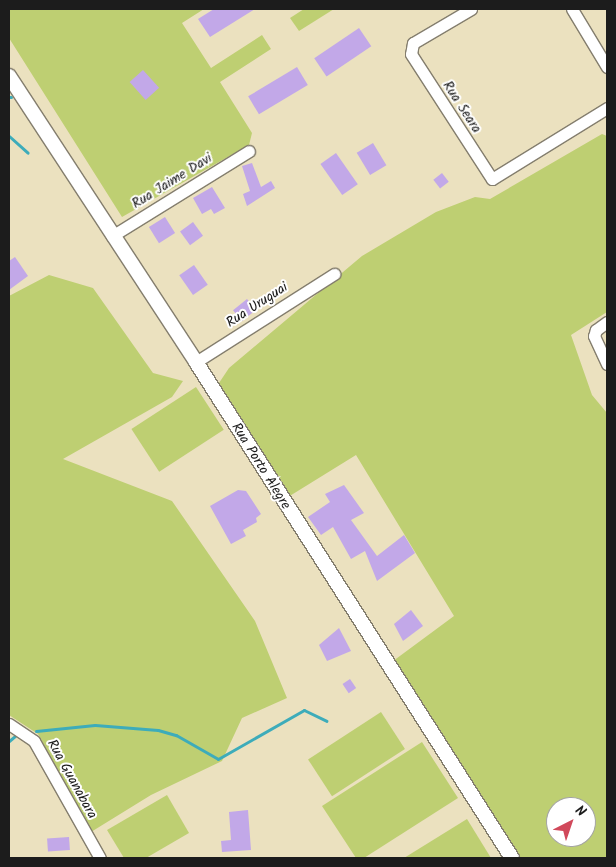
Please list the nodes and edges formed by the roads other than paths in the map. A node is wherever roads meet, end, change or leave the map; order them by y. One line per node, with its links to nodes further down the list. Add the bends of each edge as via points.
1 (471, 9): 5 (street, Rua Seara, via 413,43 410,54 492,179)
2 (572, 9): 3 (street)
3 (607, 67)
4 (9, 76): 7 (street, Rua Porto Alegre)
5 (607, 108)
6 (249, 151): 7 (street, Rua Jaime Davi)
7 (112, 236): 10 (street, Rua Porto Alegre)
8 (334, 274): 10 (street, Rua Uruguai)
9 (607, 322): 11 (street, via 596,330 594,336)
10 (196, 362): 14 (street, Rua Porto Alegre)
11 (607, 364)
12 (9, 724): 13 (street, Rua Guanabara, via 34,741)
13 (100, 858)
14 (512, 858)

